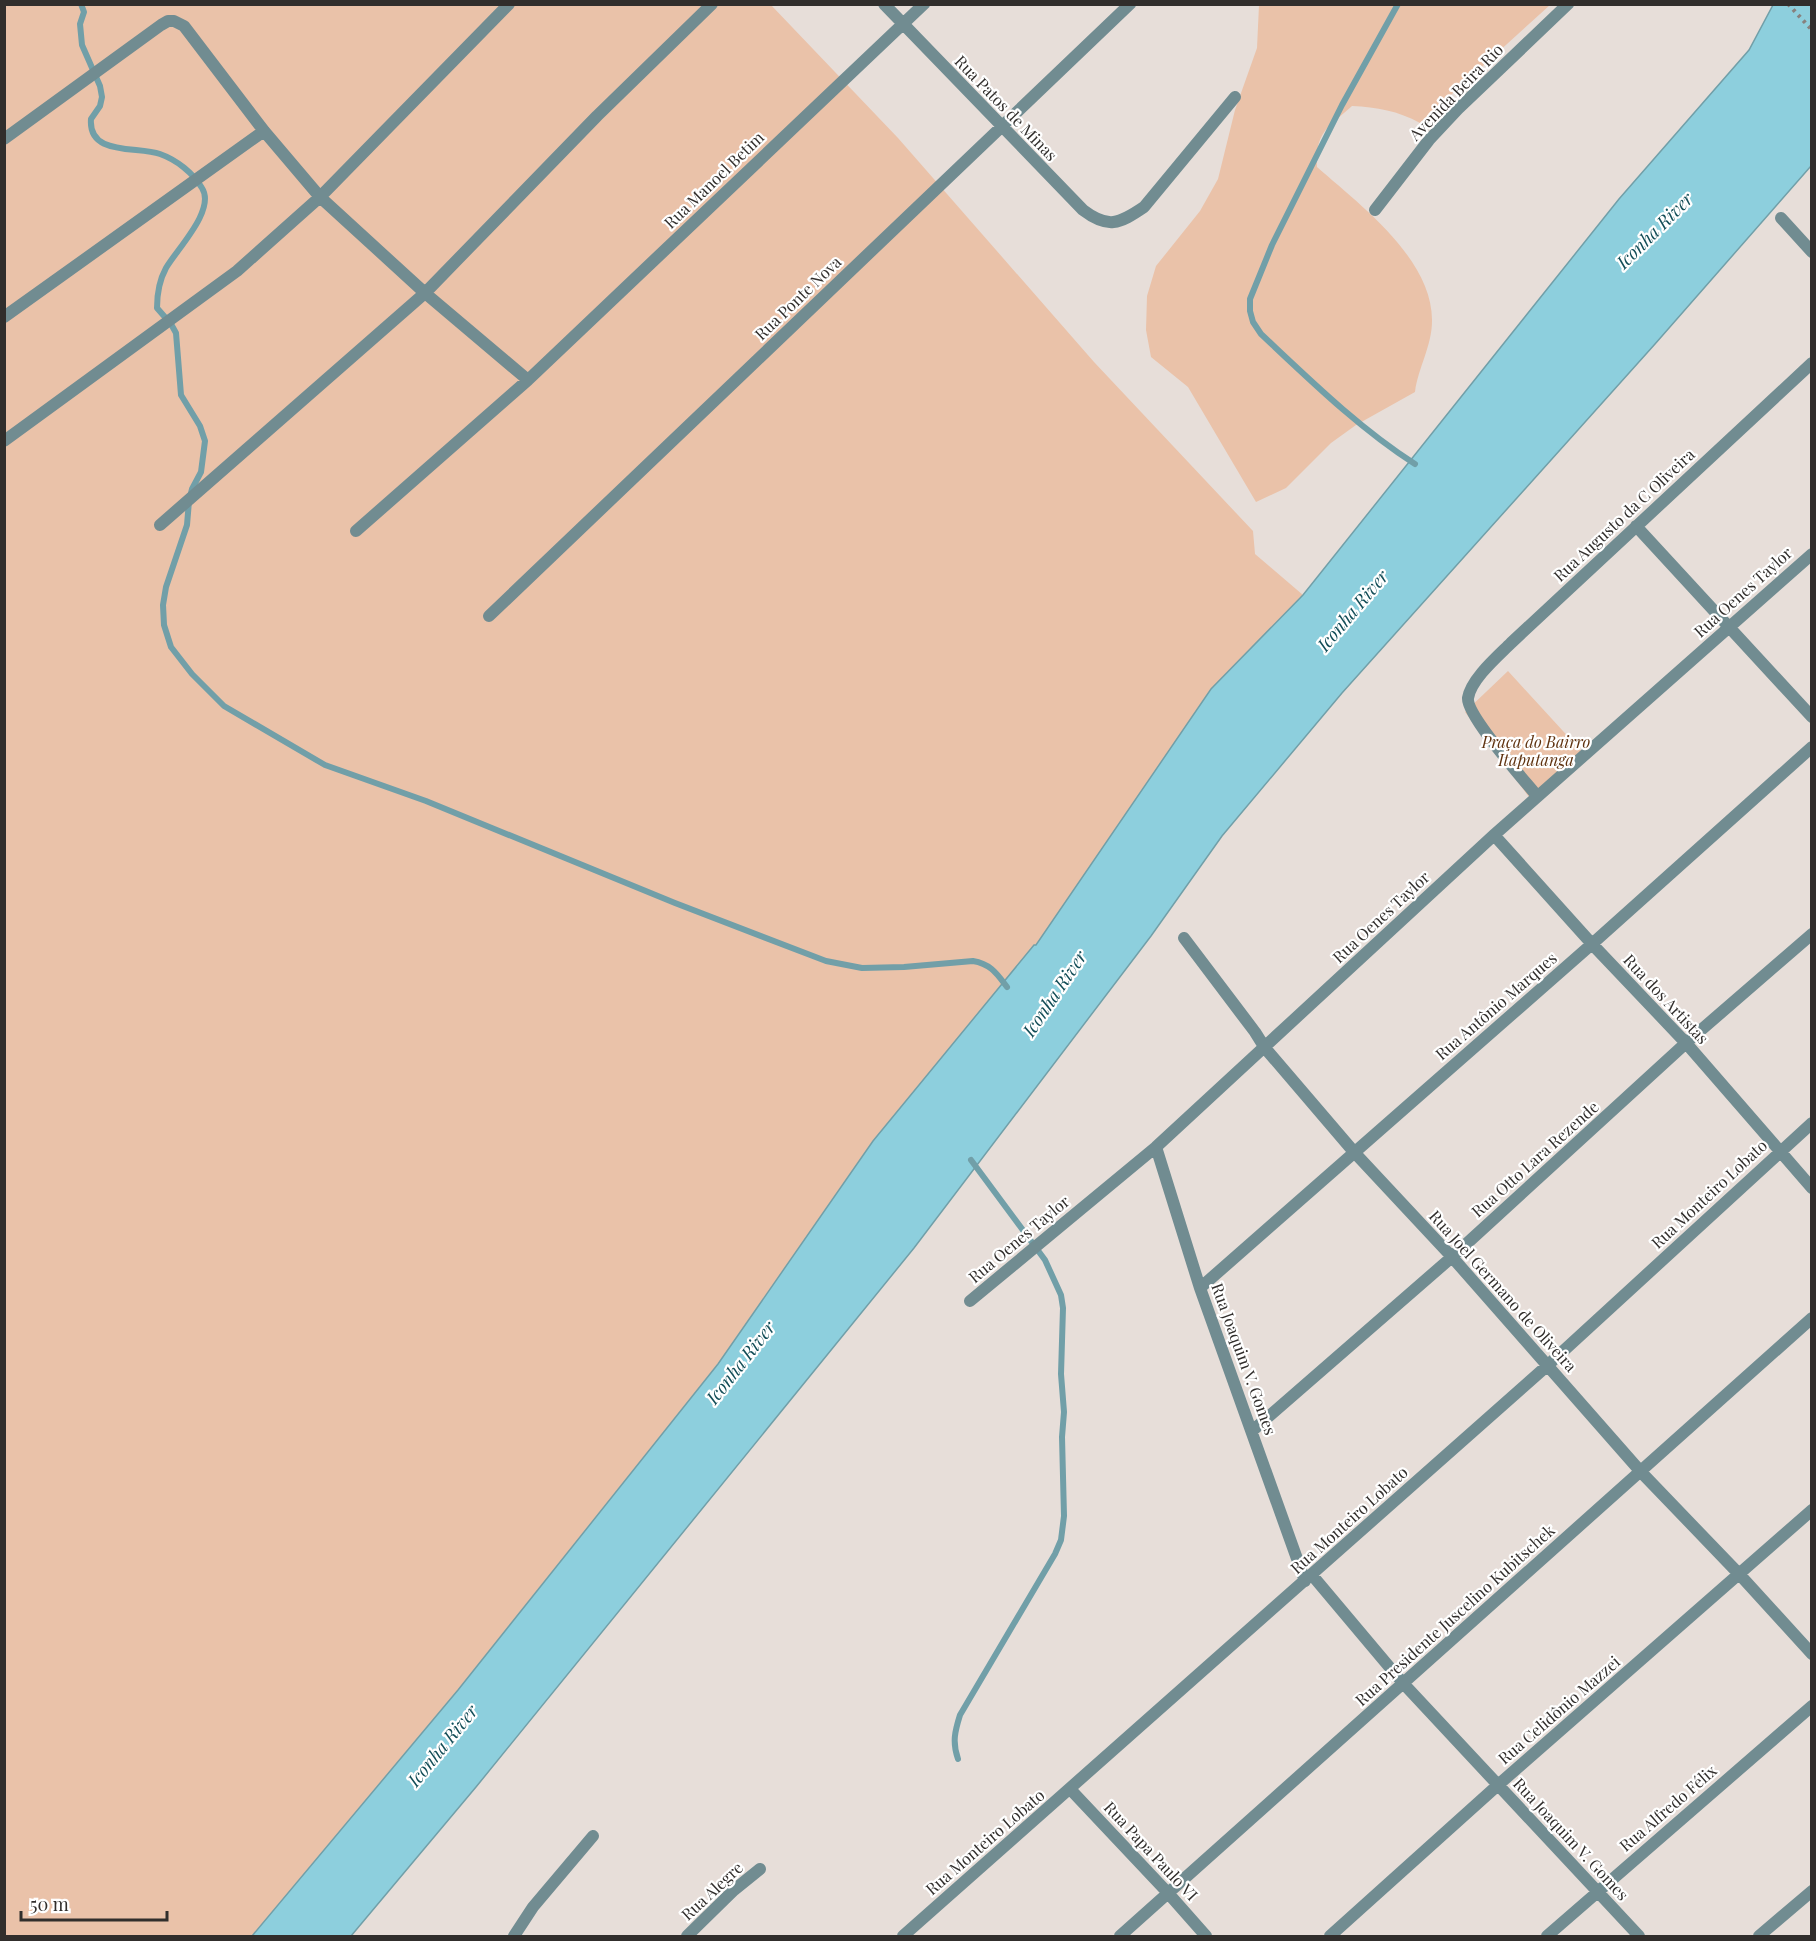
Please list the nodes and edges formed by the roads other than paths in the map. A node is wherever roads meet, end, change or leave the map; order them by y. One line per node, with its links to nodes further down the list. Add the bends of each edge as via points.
1 (509, 4): 12 (street)
2 (712, 4): 16 (street)
3 (884, 4): 7 (street, Rua Patos de Minas)
4 (924, 4): 7 (street, Rua Manoel Betim)
5 (1130, 4): 9 (street, Rua Ponte Nova)
6 (1568, 4): 13 (street, Avenida Beira Rio, via 1458,109)
7 (903, 24): 9 (street, Rua Patos de Minas); 19 (street, Rua Manoel Betim)
8 (1235, 97): 9 (street, Rua Patos de Minas, via 1144,207 1111,223 1083,210)
9 (1001, 127): 25 (street, Rua Ponte Nova)
10 (264, 131): 11 (street, via 184,26 168,21); 12 (street); 17 (street)
11 (4, 139)
12 (320, 197): 16 (street); 20 (street, via 237,271)
13 (1375, 210)
14 (1781, 218): 15 (street)
15 (1812, 252)
16 (425, 293): 19 (street); 21 (street)
17 (4, 316)
18 (1812, 363): 22 (street, Rua Augusto da C Oliveira)
19 (528, 380): 23 (street, Rua Manoel Betim)
20 (4, 441)
21 (160, 525)
22 (1636, 526): 26 (street); 29 (street, Rua Augusto da C Oliveira, via 1504,651 1471,689 1468,699 1473,716)
23 (356, 531)
24 (1812, 554): 26 (street, Rua Oenes Taylor)
25 (489, 616)
26 (1730, 626): 27 (street); 29 (street, Rua Oenes Taylor)
27 (1812, 717)
28 (1812, 747): 33 (street, Rua Antônio Marques)
29 (1537, 796): 30 (street, Rua Oenes Taylor)
30 (1494, 835): 33 (street, Rua dos Artistas); 35 (street, Rua Oenes Taylor)
31 (1812, 934): 34 (street, Rua Otto Lara Rezende)
32 (1184, 938): 35 (street, Rua Joel Germano de Oliveira)
33 (1592, 944): 34 (street, Rua dos Artistas); 39 (street, Rua Antônio Marques)
34 (1686, 1043): 38 (street, Rua dos Artistas); 41 (street, Rua Otto Lara Rezende)
35 (1265, 1048): 37 (street, Rua Oenes Taylor); 39 (street, Rua Joel Germano de Oliveira)
36 (1812, 1123): 38 (street, Rua Monteiro Lobato)
37 (1156, 1147): 42 (street, Rua Joaquim V. Gomes); 43 (street, Rua Oenes Taylor)
38 (1780, 1151): 40 (street, Rua dos Artistas); 45 (street, Rua Monteiro Lobato)
39 (1354, 1152): 41 (street, Rua Joel Germano de Oliveira); 42 (street, Rua Antônio Marques)
40 (1812, 1188)
41 (1452, 1257): 45 (street, Rua Joel Germano de Oliveira); 46 (street, Rua Otto Lara Rezende)
42 (1200, 1288): 46 (street, Rua Joaquim V. Gomes)
43 (970, 1301)
44 (1812, 1318): 47 (street, Rua Presidente Juscelino Kubitschek)
45 (1548, 1365): 47 (street, Rua Joel Germano de Oliveira); 50 (street, Rua Monteiro Lobato)
46 (1252, 1431): 50 (street, Rua Joaquim V. Gomes)
47 (1641, 1472): 49 (street, Rua Joel Germano de Oliveira); 52 (street, Rua Presidente Juscelino Kubitschek)
48 (1812, 1510): 49 (street, Rua Celidônio Mazzei)
49 (1740, 1575): 51 (street, Rua Joel Germano de Oliveira); 54 (street, Rua Celidônio Mazzei)
50 (1309, 1578): 52 (street, Rua Joaquim V. Gomes); 55 (street, Rua Monteiro Lobato)
51 (1812, 1654)
52 (1402, 1682): 54 (street, Rua Joaquim V. Gomes); 60 (street, Rua Presidente Juscelino Kubitschek)
53 (1812, 1706): 58 (street, Rua Alfredo Félix)
54 (1498, 1785): 58 (street, Rua Joaquim V. Gomes); 66 (street, Rua Celidônio Mazzei)
55 (1071, 1789): 60 (street, Rua Papa Paulo VI); 63 (street, Rua Monteiro Lobato)
56 (593, 1836): 61 (street, via 533,1907)
57 (760, 1869): 62 (street, Rua Alegre)
58 (1597, 1891): 67 (street, Rua Alfredo Félix); 68 (street, Rua Joaquim V. Gomes)
59 (1812, 1891): 69 (street)
60 (1168, 1893): 64 (street, Rua Presidente Juscelino Kubitschek); 65 (street, Rua Papa Paulo VI)
61 (514, 1936)
62 (687, 1936)
63 (903, 1936)
64 (1120, 1936)
65 (1206, 1936)
66 (1330, 1936)
67 (1547, 1936)
68 (1639, 1936)
69 (1759, 1936)

